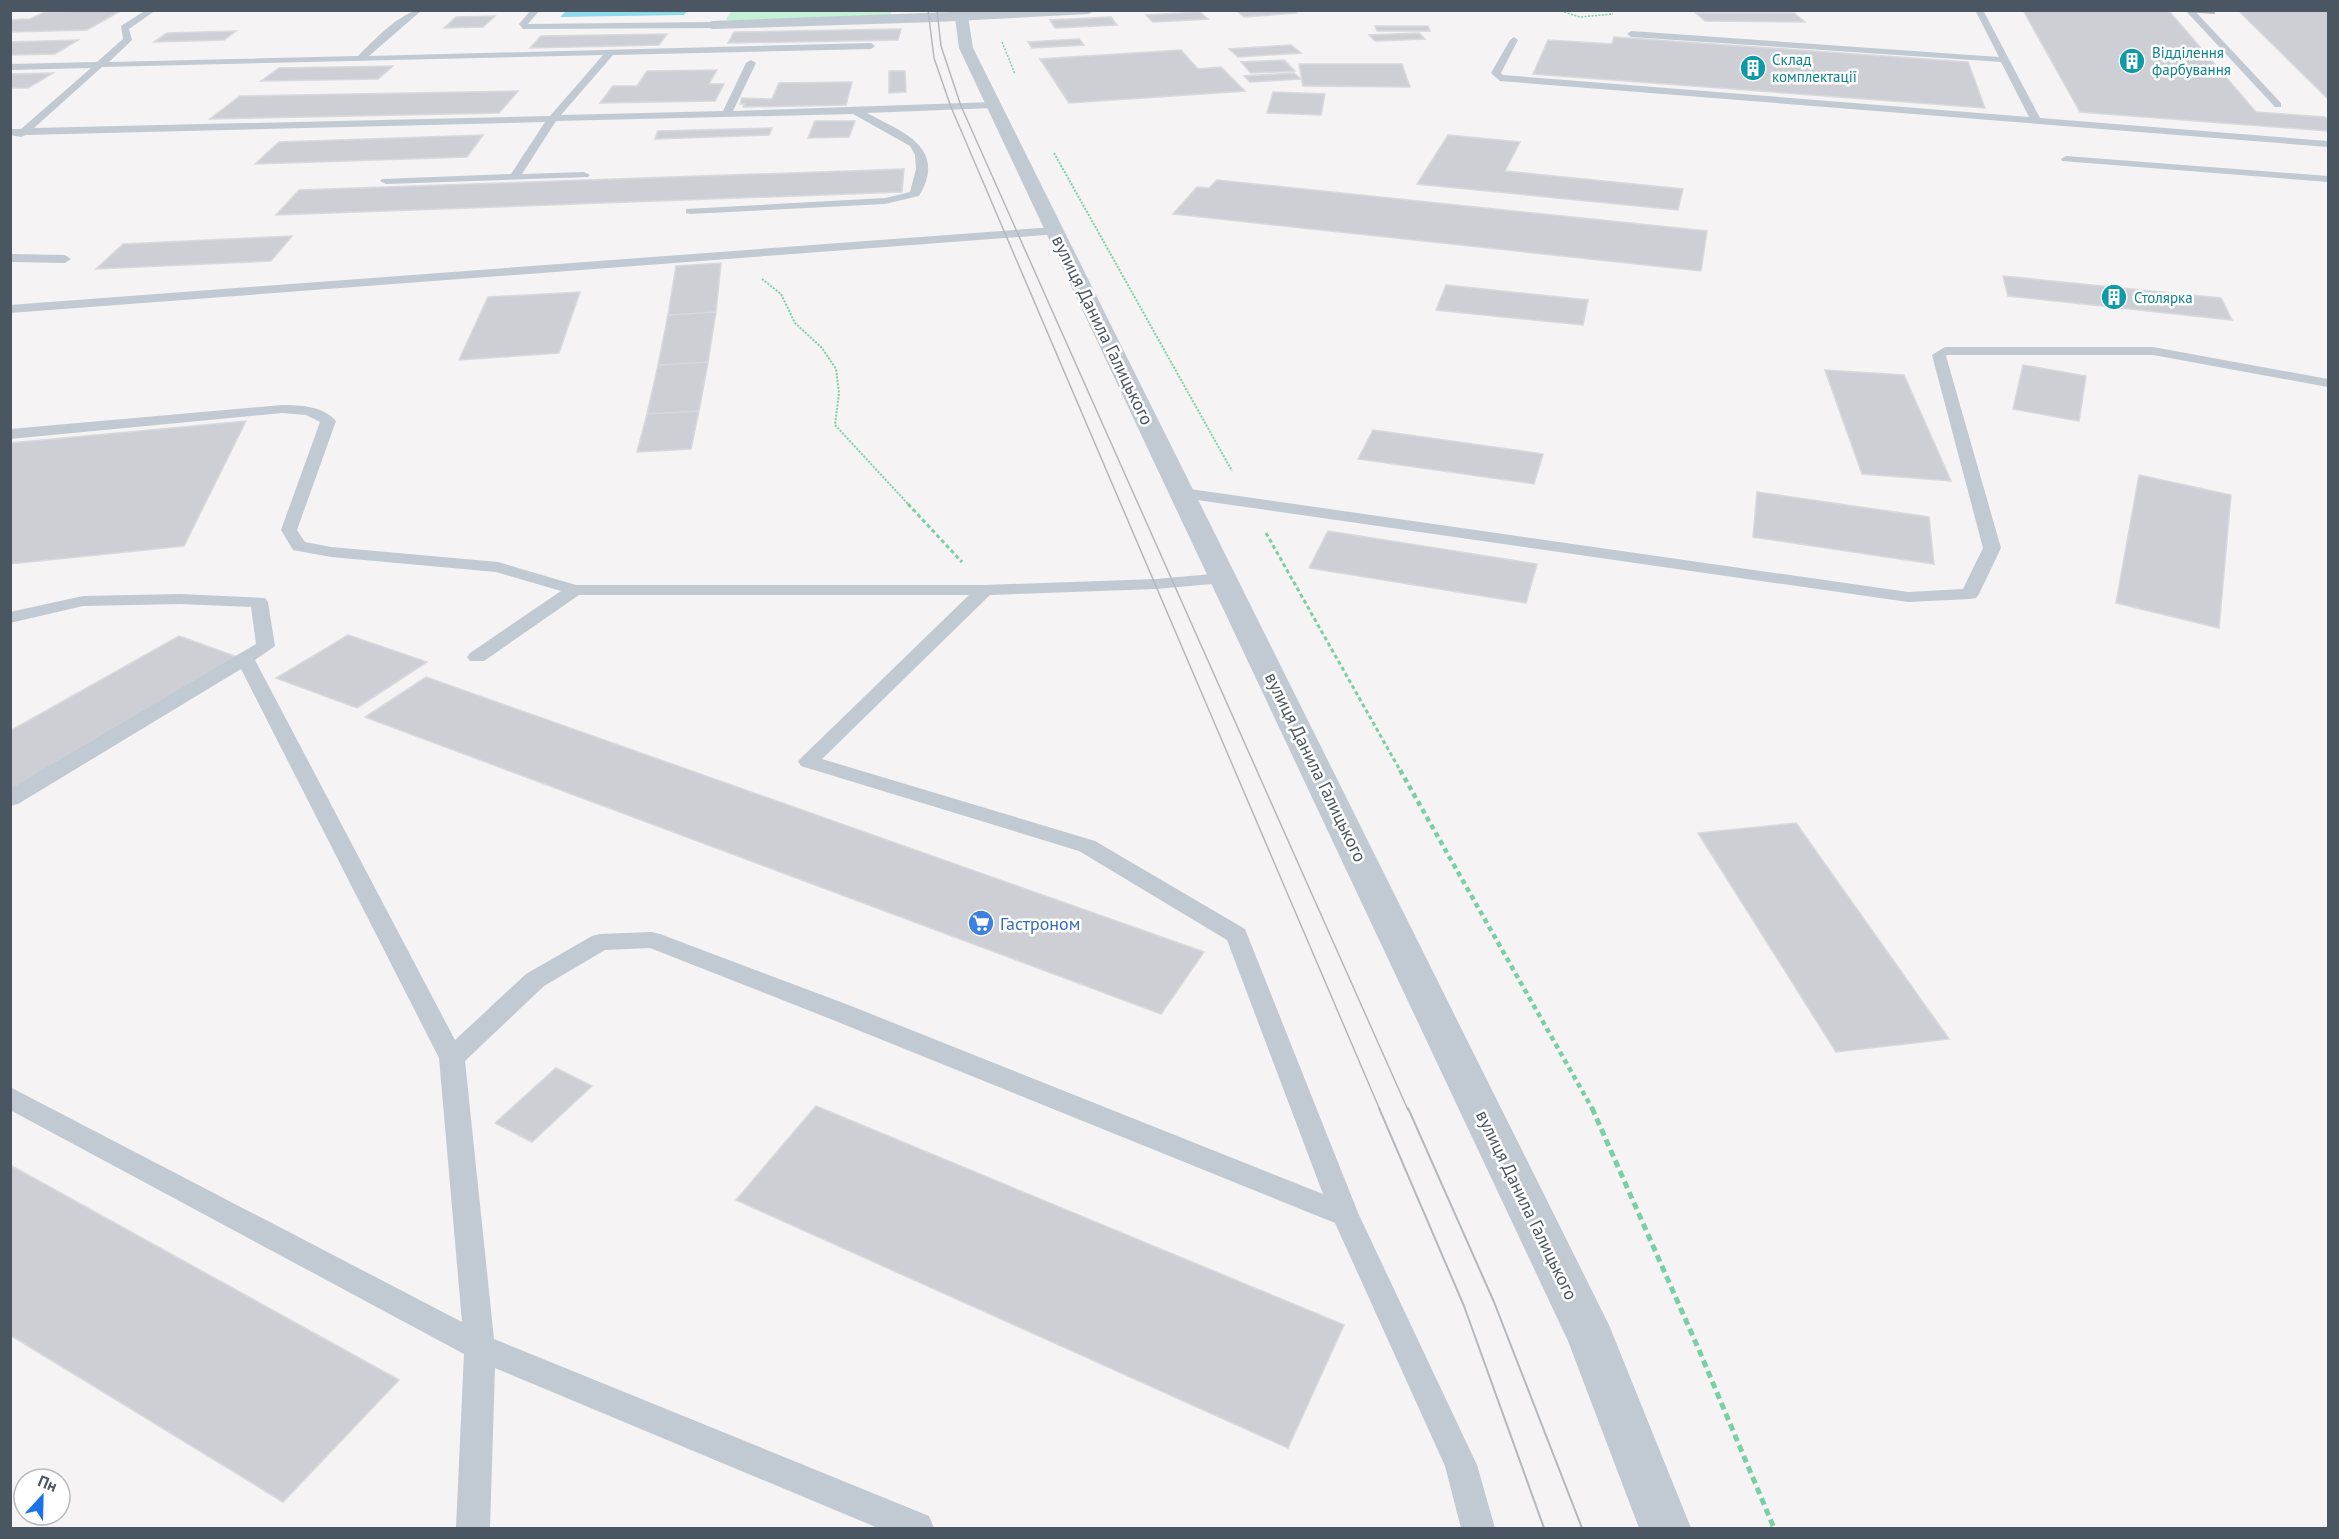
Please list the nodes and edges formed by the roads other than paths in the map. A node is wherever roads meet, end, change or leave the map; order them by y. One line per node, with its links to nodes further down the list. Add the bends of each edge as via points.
1 (152, 10): 16 (lane, via 124,28 128,40)
2 (418, 10): 13 (lane)
3 (536, 10): 8 (lane, via 523,24 526,27)
4 (1089, 10): 7 (street, via 993,16)
5 (1979, 10): 14 (lane)
6 (2189, 10): 19 (lane)
7 (960, 14): 8 (street); 18 (street, вулиця Данила Галицького, via 966,48)
8 (707, 33): 11 (lane); 12 (lane)
9 (1631, 34): 14 (lane)
10 (1514, 40): 23 (lane, via 1497,73 1500,78)
11 (871, 46)
12 (611, 52): 13 (lane); 22 (lane)
13 (360, 59): 16 (lane)
14 (2005, 60): 23 (lane)
15 (751, 63): 21 (lane)
16 (98, 65): 17 (lane); 25 (lane)
17 (10, 68)
18 (993, 105): 20 (lane); 34 (street, вулиця Данила Галицького)
19 (2278, 105)
20 (855, 111): 21 (lane); 33 (lane, via 914,143 921,156 921,182 915,194 885,201)
21 (727, 114): 22 (lane)
22 (553, 118): 25 (lane); 30 (lane)
23 (2036, 121): 27 (lane)
24 (10, 132): 25 (lane)
25 (24, 132): 26 (lane)
26 (10, 143)
27 (2328, 144)
28 (2066, 159): 31 (lane)
29 (584, 175): 30 (lane)
30 (514, 177): 32 (lane)
31 (2328, 179)
32 (386, 181)
33 (690, 211)
34 (1053, 231): 37 (lane); 40 (street, вулиця Данила Галицького)
35 (10, 258): 36 (lane)
36 (65, 259)
37 (10, 309)
38 (2328, 383): 40 (lane, via 2153,351 1945,351 1939,355 1992,548 1970,594 1908,597)
39 (10, 434): 42 (lane, via 282,409 312,412 328,420 289,530 299,546 498,567)
40 (1183, 493): 41 (street, вулиця Данила Галицького)
41 (1223, 578): 43 (lane); 55 (street, вулиця Данила Галицького, via 1592,1340)
42 (575, 590): 43 (lane); 45 (lane)
43 (985, 590): 50 (lane, via 808,760 1088,846 1237,935)
44 (10, 618): 46 (lane, via 83,601 259,602 266,646)
45 (477, 657)
46 (245, 659): 47 (lane); 48 (lane)
47 (10, 799)
48 (452, 1058): 50 (lane, via 535,980 600,942 652,940); 51 (lane)
49 (10, 1097): 51 (lane)
50 (1345, 1215): 54 (lane, via 1461,1466)
51 (480, 1347): 52 (lane); 53 (lane)
52 (473, 1528)
53 (917, 1528)
54 (1478, 1528)
55 (1665, 1528)

